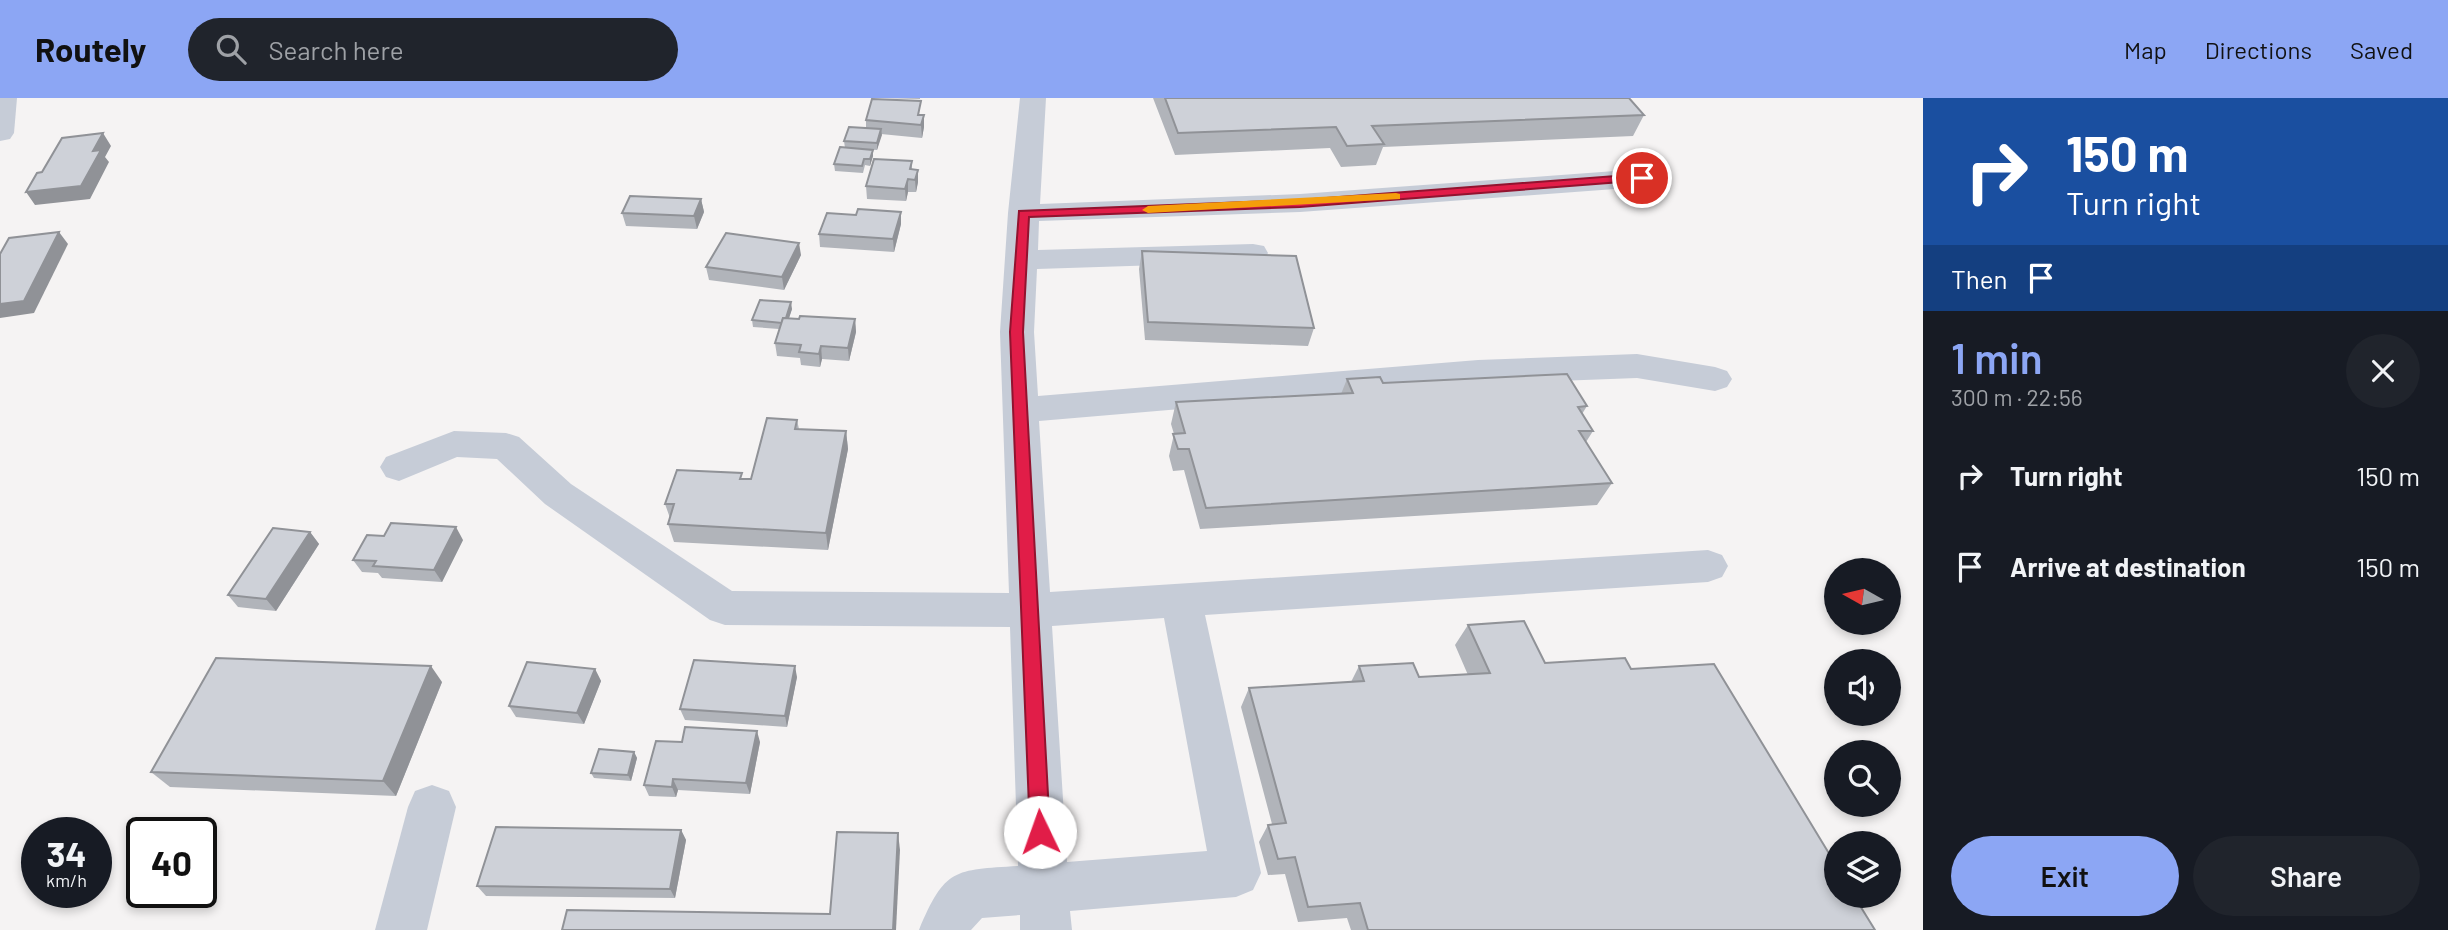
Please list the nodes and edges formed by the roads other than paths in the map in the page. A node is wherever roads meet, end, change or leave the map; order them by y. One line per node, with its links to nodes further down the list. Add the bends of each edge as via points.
1 (4, 98): 3 (street)
2 (1032, 98): 5 (street)
3 (0, 134)
4 (1642, 178): 5 (street, via 1300,203)
5 (1023, 213): 7 (street)
6 (1253, 253): 7 (street)
7 (1020, 260): 9 (street)
8 (1715, 379): 9 (street, via 1637,366 1478,372)
9 (1020, 410): 13 (street)
10 (399, 467): 13 (street, via 454,444 506,446 558,494 725,608)
11 (1708, 566): 12 (street)
12 (1181, 600): 13 (street); 15 (street, via 1236,873)
13 (1029, 610): 15 (street)
14 (432, 807): 16 (street)
15 (1044, 909): 17 (street, via 971,894 954,909)
16 (401, 930)
17 (945, 930)

